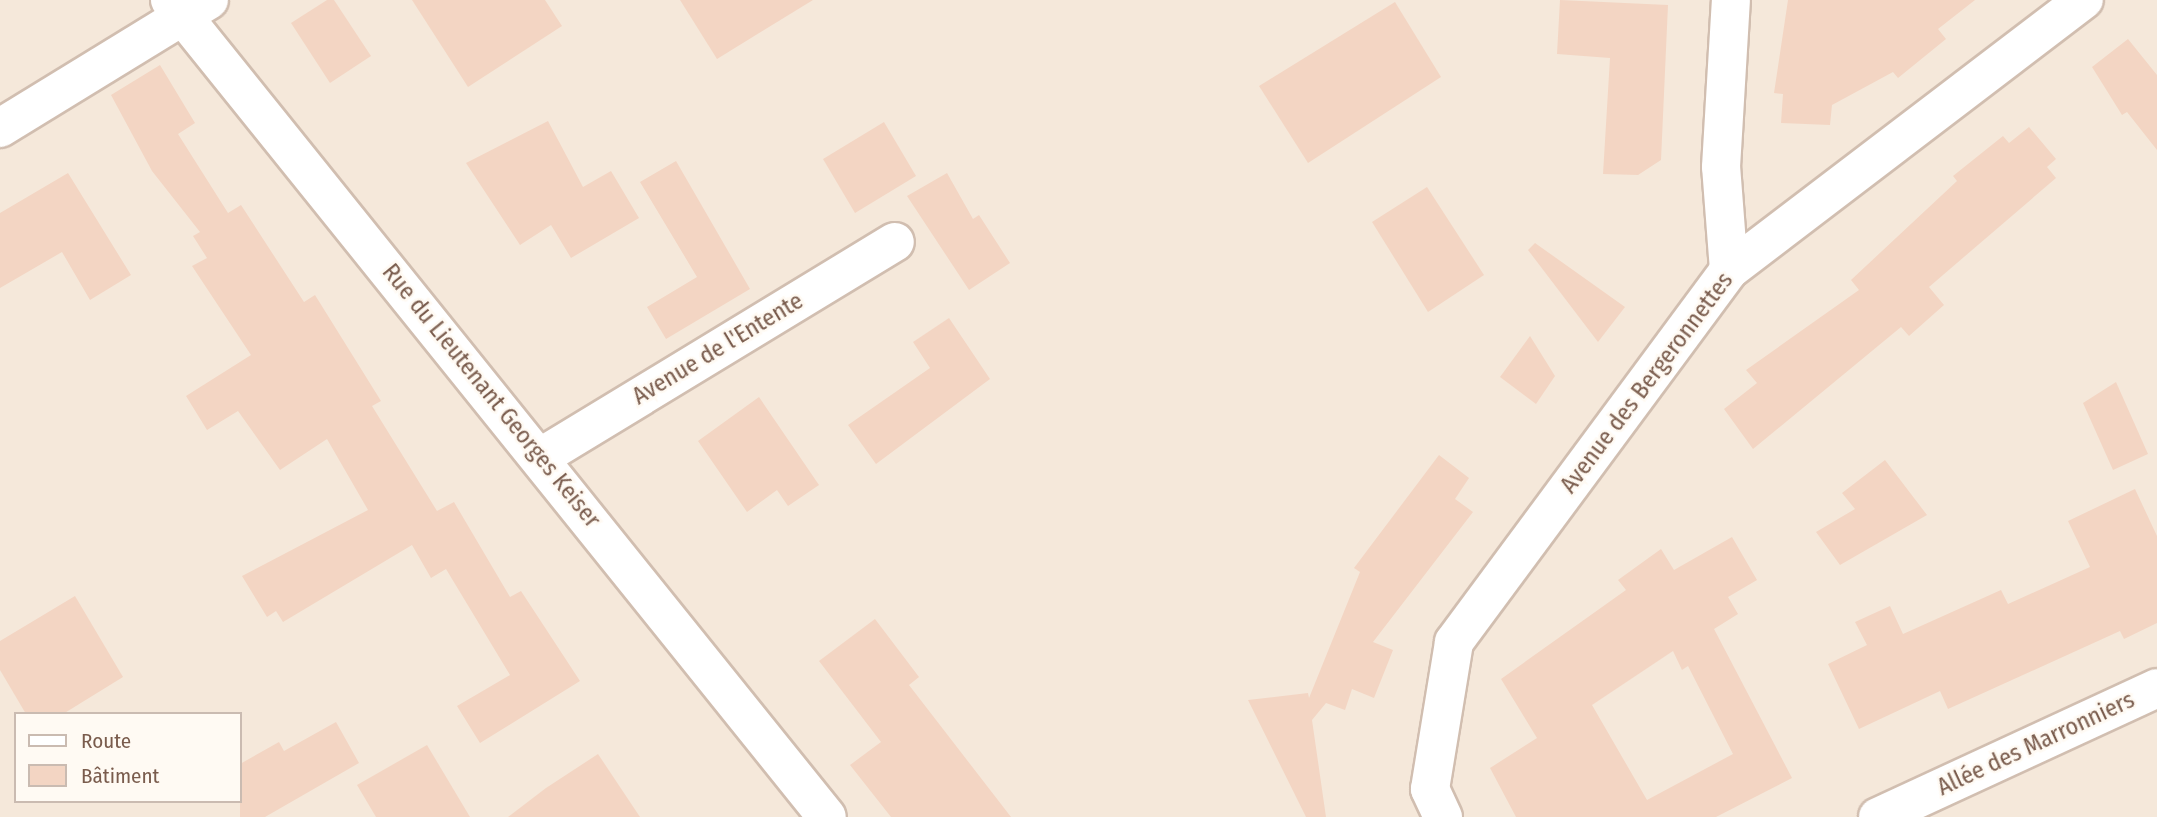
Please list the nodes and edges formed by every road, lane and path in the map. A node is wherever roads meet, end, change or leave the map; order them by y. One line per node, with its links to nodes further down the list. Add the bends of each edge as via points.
1 (1731, 0): 6 (street, via 1721,167)
2 (2084, 0): 6 (street, Avenue des Bergeronnettes)
3 (187, 5): 4 (street); 7 (street, Rue du Lieutenant Georges Keiser)
4 (0, 128)
5 (895, 242): 7 (street, Avenue de l'Entente)
6 (1729, 270): 10 (street, Avenue des Bergeronnettes, via 1454,642 1430,789)
7 (541, 457): 9 (street, Rue du Lieutenant Georges Keiser)
8 (2157, 688): 11 (street, Allée des Marronniers)
9 (818, 806)
10 (1443, 817)
11 (1878, 817)

